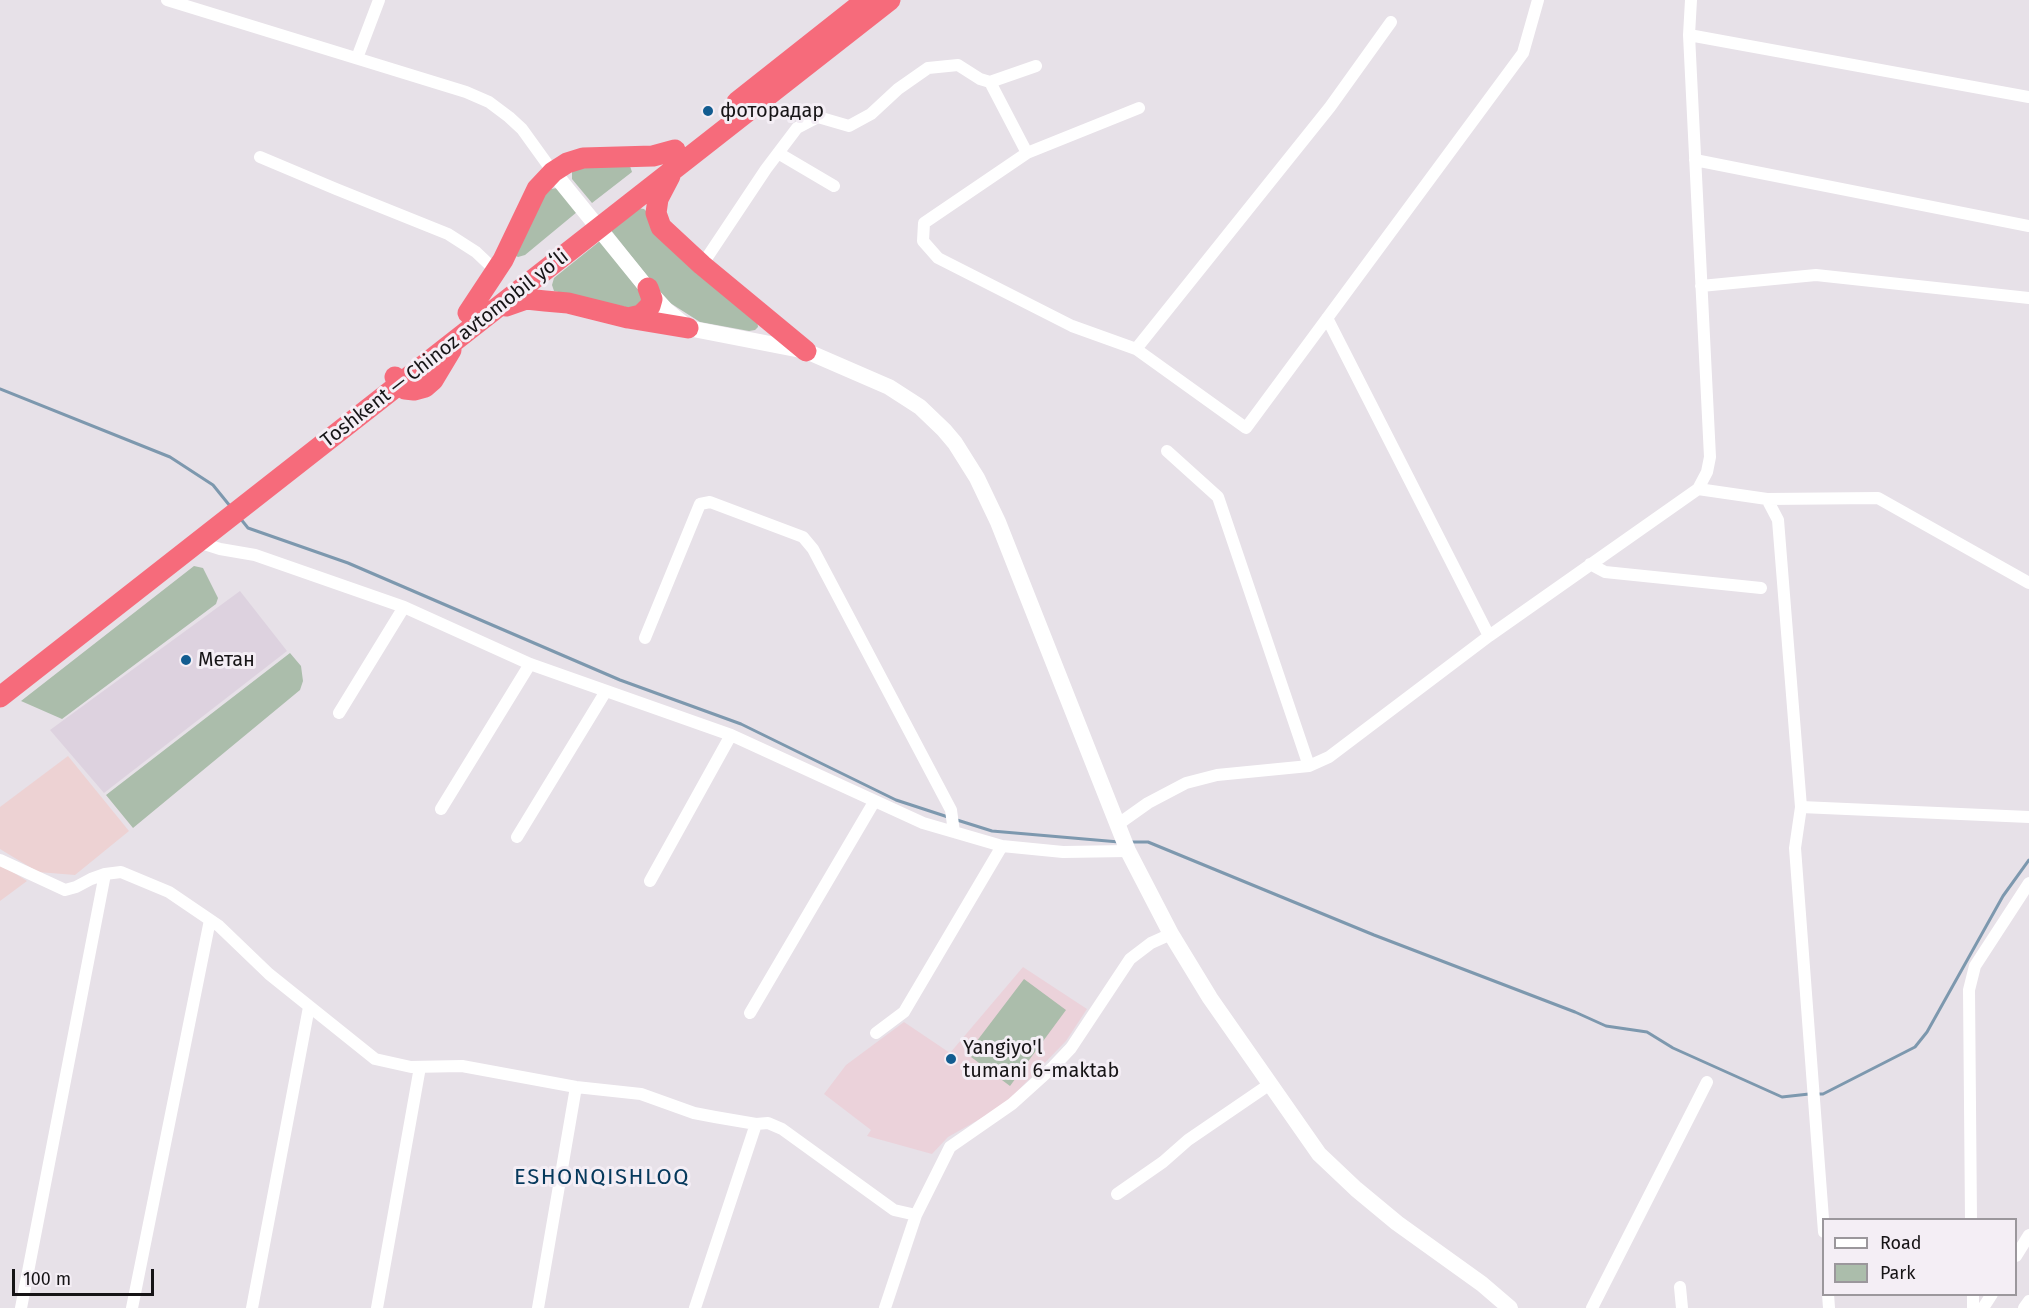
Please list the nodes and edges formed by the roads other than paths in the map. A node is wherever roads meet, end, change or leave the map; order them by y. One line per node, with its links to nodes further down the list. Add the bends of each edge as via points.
1 (167, 0): 9 (street)
2 (379, 0): 9 (street)
3 (866, 0): 13 (highway, Toshkent — Chinoz avtomobil yoʻli)
4 (890, 0): 13 (highway, Toshkent — Chinoz avtomobil yoʻli)
5 (1538, 0): 31 (street, via 1522,53)
6 (1691, 0): 8 (street)
7 (1391, 22): 33 (street, via 1330,107)
8 (1689, 35): 12 (street); 19 (street)
9 (357, 58): 20 (street, via 489,102 522,129)
10 (1036, 66): 11 (street)
11 (990, 82): 15 (street, via 958,65 928,68 871,114 849,126 818,117 797,128); 16 (street)
12 (2029, 97)
13 (748, 102): 18 (highway, Toshkent — Chinoz avtomobil yoʻli)
14 (1139, 108): 16 (street)
15 (778, 153): 21 (street); 23 (street)
16 (1027, 153): 33 (street, via 924,224 922,241 938,258 1062,321)
17 (260, 157): 24 (street, via 448,234)
18 (675, 159): 20 (highway, via 583,158); 23 (highway, via 661,191 658,220 666,233); 28 (highway, Toshkent — Chinoz avtomobil yoʻli); 29 (highway, Toshkent — Chinoz avtomobil yoʻli)
19 (1695, 160): 22 (street); 25 (street)
20 (554, 172): 24 (highway, via 537,189); 26 (main road)
21 (834, 186)
22 (2029, 226)
23 (702, 265): 34 (highway)
24 (496, 271): 29 (highway)
25 (1701, 285): 27 (street, via 1816,275); 37 (street, via 1710,457)
26 (648, 288): 30 (highway, via 650,306 641,315); 32 (main road, via 666,310)
27 (2029, 298)
28 (494, 310): 30 (highway, via 526,299 568,303); 35 (highway, Toshkent — Chinoz avtomobil yoʻli, via 459,337 430,384 405,389)
29 (468, 313): 35 (highway, Toshkent — Chinoz avtomobil yoʻli)
30 (628, 318): 32 (highway)
31 (1327, 318): 33 (street, via 1246,428); 44 (street)
32 (688, 327): 34 (main road)
33 (1136, 349)
34 (806, 351): 57 (main road, via 869,377 909,399 938,423 961,452 998,522)
35 (397, 378): 39 (highway, Toshkent — Chinoz avtomobil yoʻli)
36 (1167, 451): 52 (street, via 1218,497)
37 (1698, 489): 38 (street); 40 (street)
38 (1767, 499): 41 (street, via 1878,498); 54 (street, via 1779,520)
39 (204, 532): 43 (street, via 220,549 255,555); 47 (highway, Toshkent — Chinoz avtomobil yoʻli); 49 (highway, Toshkent — Chinoz avtomobil yoʻli)
40 (1590, 564): 42 (street, via 1605,572); 44 (street)
41 (2029, 583)
42 (1761, 588)
43 (404, 607): 46 (street); 50 (street)
44 (1489, 636): 52 (street, via 1329,757)
45 (645, 638): 58 (street, via 700,504 710,502 803,537 813,549 951,810)
46 (530, 664): 48 (street); 55 (street)
47 (0, 680)
48 (606, 691): 51 (street); 59 (street)
49 (0, 697)
50 (339, 713)
51 (731, 735): 53 (street); 64 (street)
52 (1309, 766): 57 (street, via 1217,775 1186,783 1148,803)
53 (874, 802): 58 (street); 69 (street)
54 (1801, 807): 56 (street); 78 (street, via 1795,848)
55 (441, 809)
56 (2029, 817)
57 (1119, 829): 61 (main road)
58 (954, 832): 60 (street)
59 (517, 837)
60 (1002, 846): 61 (street, via 1063,852); 70 (street, via 904,1012)
61 (1128, 851): 67 (main road)
62 (0, 860): 63 (street, via 65,890)
63 (105, 874): 66 (street, via 121,872 169,892); 84 (street)
64 (650, 881)
65 (2029, 883): 79 (street, via 1975,966 1969,990)
66 (210, 920): 68 (street); 85 (street)
67 (1171, 934): 73 (main road); 77 (street, via 1130,959 1071,1048 1053,1067 1012,1104 950,1147)
68 (309, 1007): 71 (street, via 375,1059); 86 (street)
69 (750, 1013)
70 (876, 1033)
71 (420, 1067): 74 (street, via 462,1066); 87 (street)
72 (1707, 1082): 92 (street)
73 (1270, 1083): 76 (street); 91 (main road, via 1319,1154 1356,1190)
74 (576, 1087): 75 (street, via 641,1094 694,1113); 88 (street)
75 (756, 1124): 77 (street, via 768,1123 782,1130 894,1210); 89 (street)
76 (1117, 1194)
77 (916, 1215): 90 (street)
78 (1823, 1218)
79 (1971, 1218)
80 (2029, 1234): 81 (street)
81 (2017, 1254)
82 (1680, 1287): 93 (street)
83 (2029, 1301): 94 (street)
84 (21, 1308)
85 (132, 1308)
86 (252, 1308)
87 (377, 1308)
88 (538, 1308)
89 (695, 1308)
90 (885, 1308)
91 (1510, 1308)
92 (1592, 1308)
93 (1682, 1308)
94 (2024, 1308)

